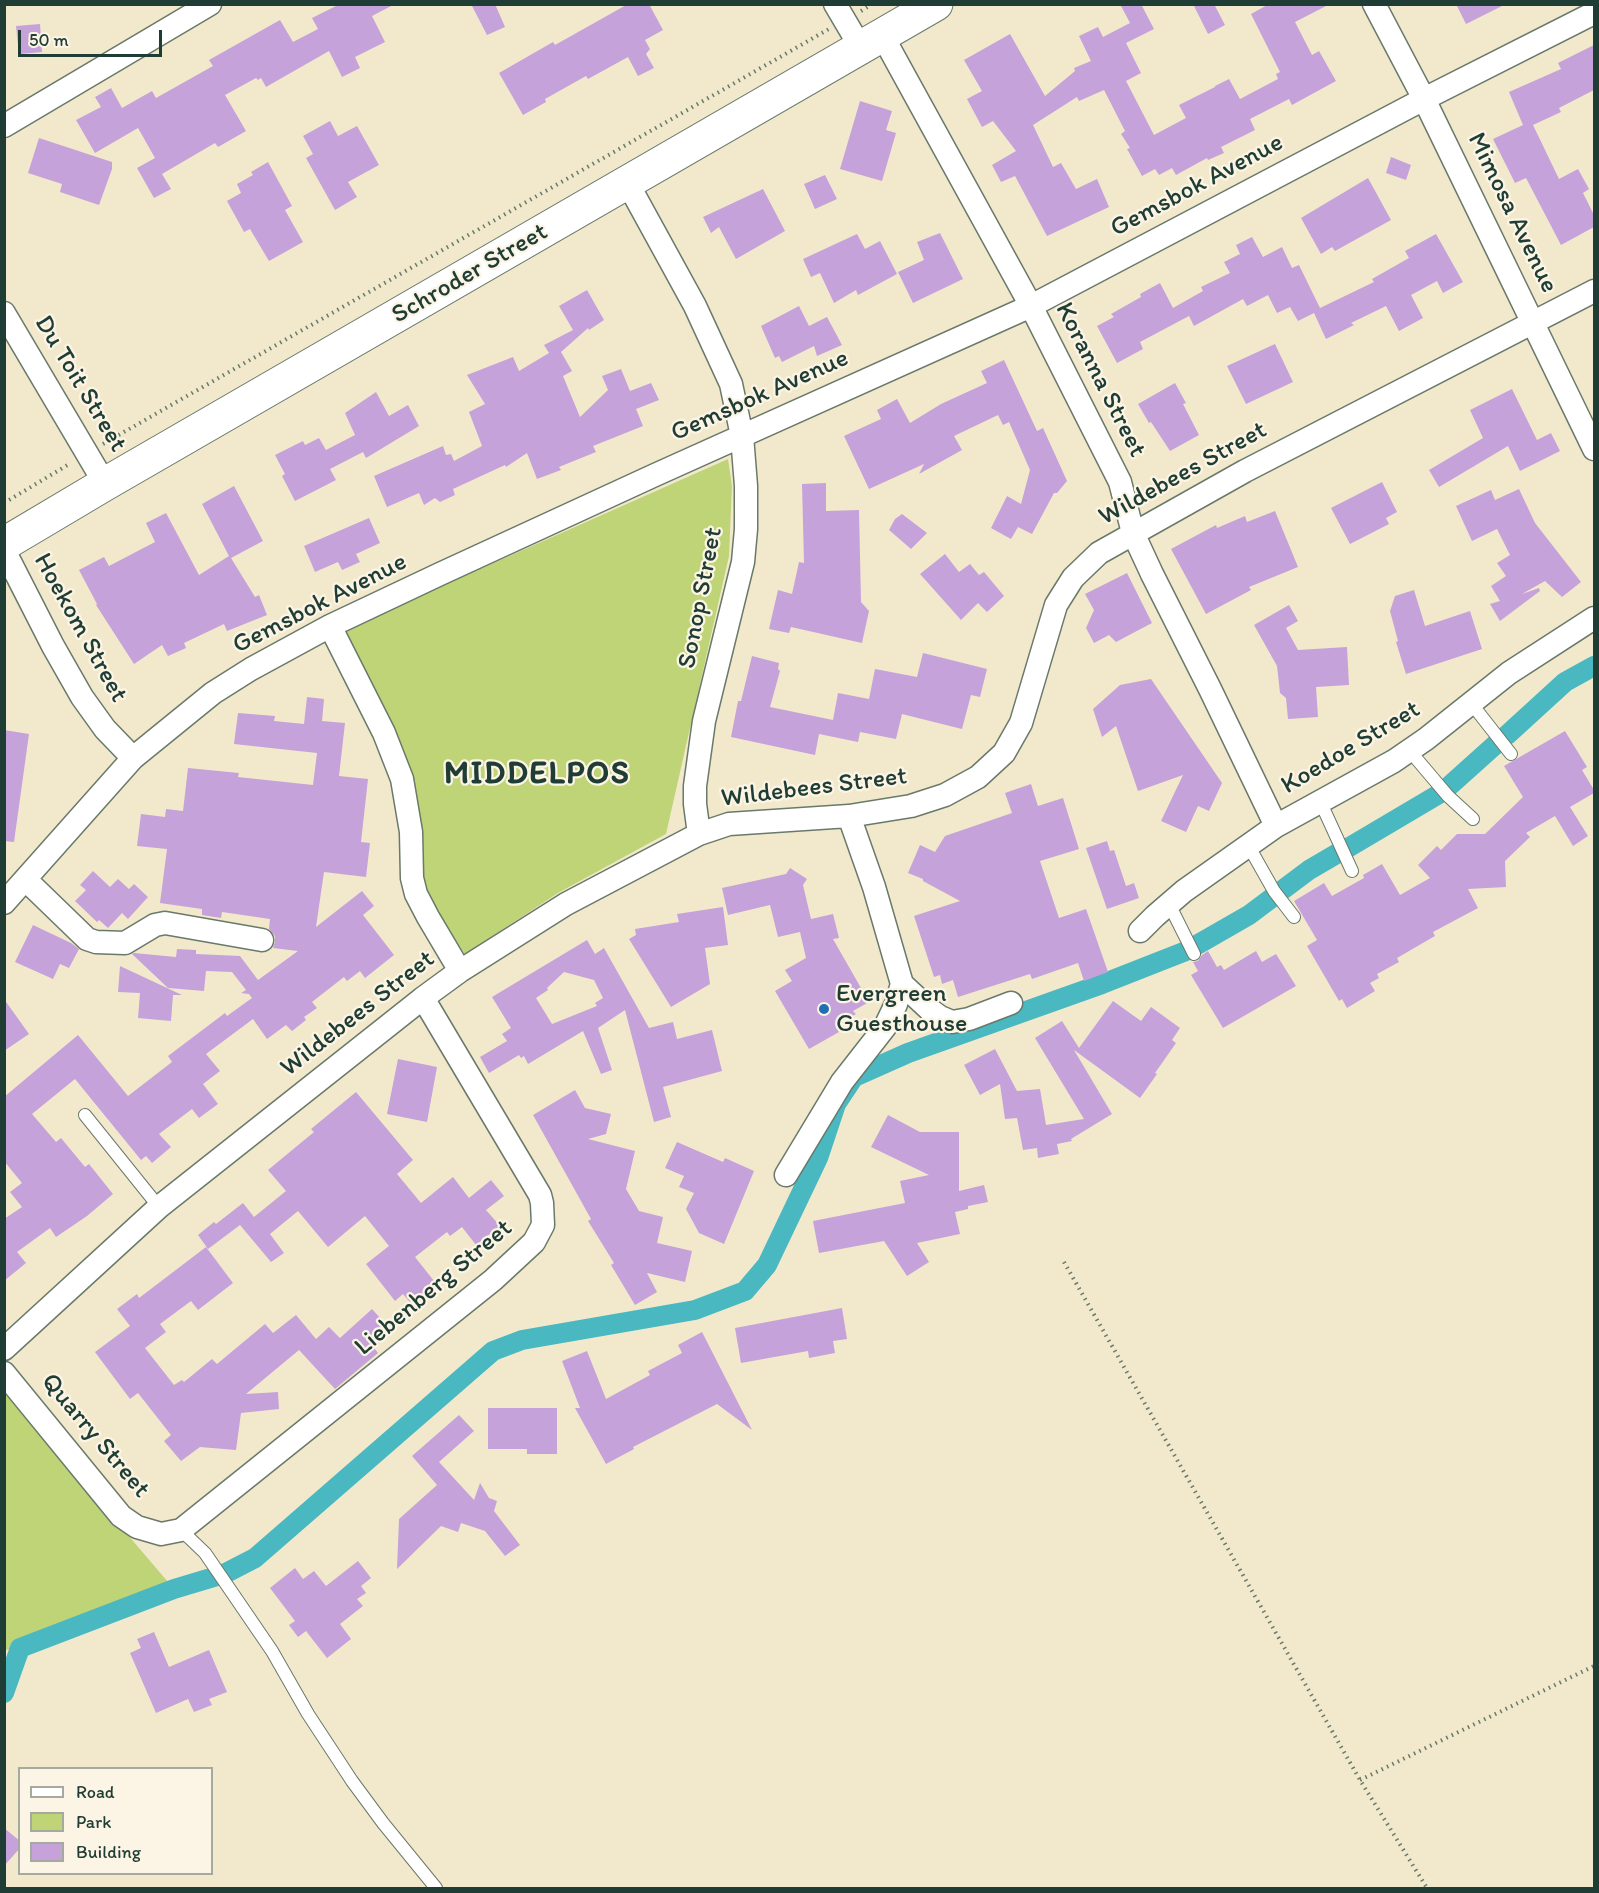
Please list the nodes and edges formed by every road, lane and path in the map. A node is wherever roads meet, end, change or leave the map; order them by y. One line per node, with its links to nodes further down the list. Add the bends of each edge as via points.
1 (210, 4): 5 (street)
2 (872, 4): 6 (path)
3 (936, 4): 8 (highway, Schroder Street)
4 (1374, 4): 9 (street, Mimosa Avenue)
5 (189, 10): 10 (street)
6 (840, 12): 8 (street, Koranna Street); 18 (path)
7 (1594, 12): 9 (street, Gemsbok Avenue)
8 (872, 41): 11 (highway, Schroder Street); 13 (street, Koranna Street)
9 (1424, 99): 13 (street, Gemsbok Avenue); 15 (street, Mimosa Avenue)
10 (4, 126)
11 (627, 182): 16 (street, Sonop Street, via 695,306 730,384); 19 (highway, Schroder Street)
12 (1594, 291): 15 (street, Wildebees Street)
13 (1031, 306): 16 (street, Gemsbok Avenue); 21 (street, Koranna Street, via 1120,482)
14 (4, 313): 18 (street, Du Toit Street)
15 (1533, 322): 17 (street, Mimosa Avenue); 21 (street, Wildebees Street)
16 (742, 436): 25 (street, Gemsbok Avenue); 34 (street, Sonop Street, via 746,486 743,562 704,721 695,786)
17 (1594, 448)
18 (87, 453): 19 (street, Du Toit Street); 20 (path)
19 (105, 484): 22 (highway, Schroder Street)
20 (4, 502)
21 (1133, 533): 31 (street, Wildebees Street, via 1098,553 1056,605 1021,723 1004,753 978,777 945,795 911,806); 33 (street, Koranna Street)
22 (4, 544)
23 (4, 550): 29 (street, Hoekom Street, via 82,697)
24 (1594, 618): 26 (street, Koedoe Street, via 1509,673)
25 (330, 626): 29 (street, Gemsbok Avenue, via 213,693); 44 (street, via 384,733 402,779 416,894)
26 (1471, 703): 27 (street, Koedoe Street); 28 (lane)
27 (1409, 750): 30 (street, Koedoe Street); 32 (lane)
28 (1510, 754)
29 (133, 758): 37 (street, Gemsbok Avenue)
30 (1320, 801): 33 (street, Koedoe Street); 36 (lane)
31 (849, 816): 34 (street, Wildebees Street, via 729,824); 45 (street)
32 (1473, 819)
33 (1276, 825): 35 (street, Koedoe Street)
34 (699, 834): 44 (street, Wildebees Street, via 566,904)
35 (1248, 845): 39 (street, Koedoe Street); 40 (lane)
36 (1352, 871)
37 (26, 880): 38 (street, Gemsbok Avenue); 42 (street, via 87,939 96,942 124,943 165,922)
38 (4, 903)
39 (1169, 904): 41 (street, Koedoe Street); 43 (lane)
40 (1294, 917)
41 (1140, 931)
42 (262, 940)
43 (1194, 954)
44 (460, 971): 46 (street, Wildebees Street)
45 (902, 984): 47 (street, via 929,1009 952,1022); 49 (street, via 885,1027 842,1082)
46 (423, 998): 50 (street, Wildebees Street); 54 (street, Liebenberg Street, via 540,1195 544,1219 540,1233 493,1280)
47 (1011, 1003)
48 (85, 1115): 50 (lane)
49 (786, 1175)
50 (159, 1207): 52 (street, Wildebees Street)
51 (1064, 1262): 56 (path)
52 (4, 1349)
53 (4, 1373): 54 (street, Quarry Street, via 121,1516 137,1527 161,1534)
54 (181, 1530): 57 (lane, via 205,1553 352,1780)
55 (1594, 1666): 56 (path)
56 (1360, 1780): 58 (path)
57 (436, 1888)
58 (1427, 1888)

